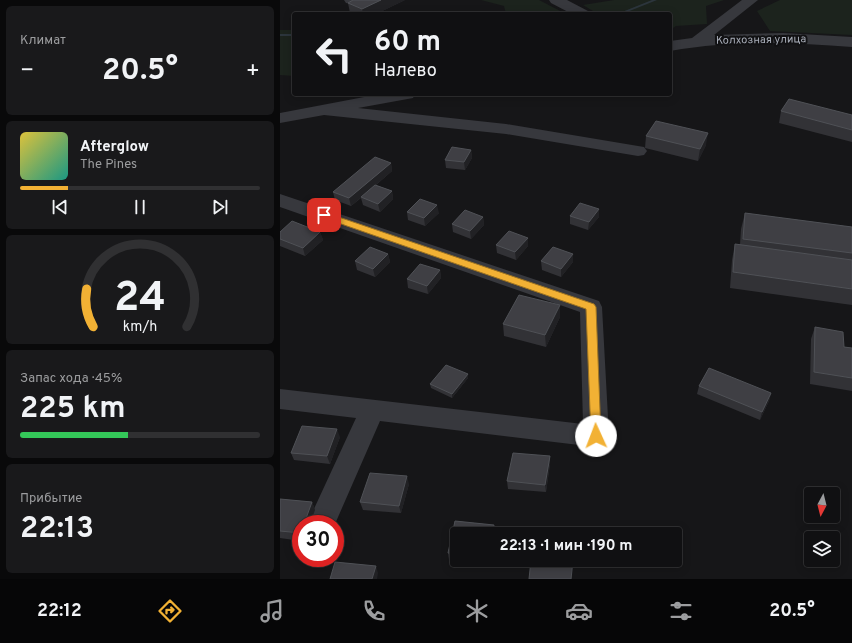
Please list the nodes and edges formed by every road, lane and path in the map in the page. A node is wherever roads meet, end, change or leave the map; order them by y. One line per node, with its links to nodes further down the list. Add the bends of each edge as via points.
1 (556, 0): 3 (street)
2 (751, 0): 4 (street)
3 (579, 12)
4 (698, 40): 5 (street, Колхозная улица, via 772,38); 6 (street, Колхозная улица)
5 (852, 42)
6 (672, 46)
7 (397, 96): 8 (street)
8 (326, 110): 9 (street); 10 (street, via 506,129)
9 (280, 118)
10 (638, 151)
11 (280, 200): 13 (street, via 591,307 596,436)
12 (280, 399): 13 (street)
13 (372, 410): 14 (street)
14 (325, 515)

